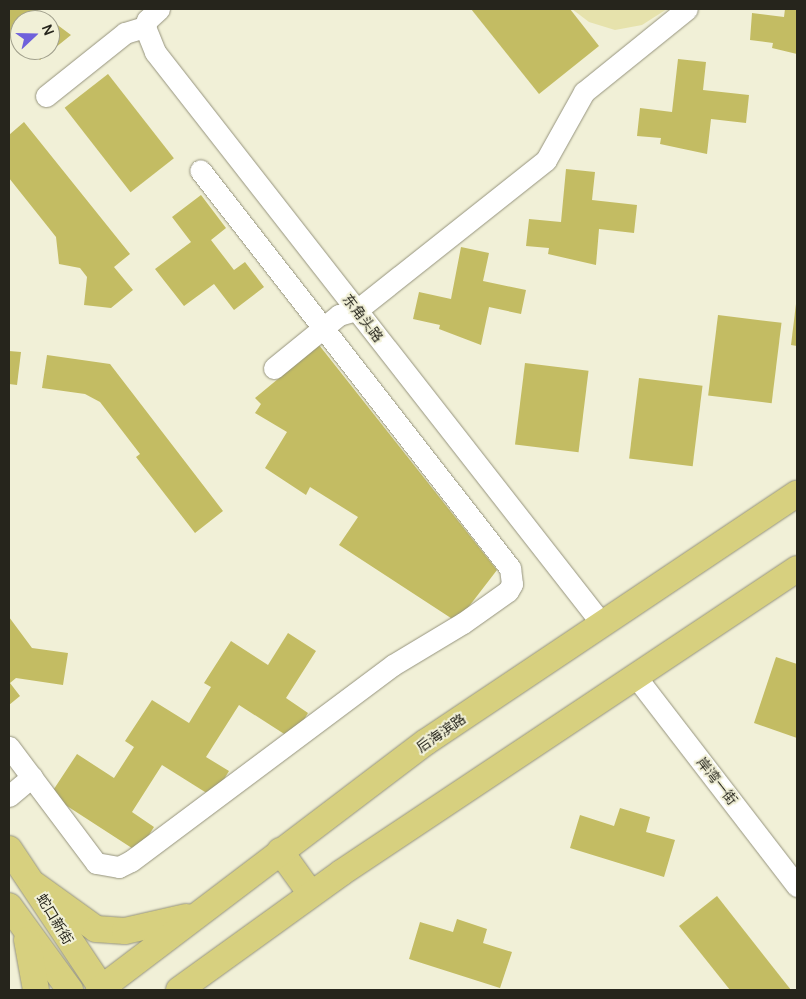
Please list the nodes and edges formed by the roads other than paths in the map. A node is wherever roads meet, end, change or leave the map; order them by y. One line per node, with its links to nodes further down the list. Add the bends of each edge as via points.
1 (159, 9): 3 (street, via 147,20)
2 (687, 9): 6 (street, via 584,92 546,160)
3 (145, 27): 4 (street, via 125,33); 6 (street, 东角头路, via 156,52)
4 (46, 96)
5 (200, 170): 7 (street)
6 (357, 310): 7 (street, via 339,315); 11 (street, 东角头路)
7 (324, 327): 8 (street); 14 (street, via 510,568 512,584 463,623 393,664 132,861 119,867 96,863)
8 (274, 368)
9 (797, 494): 11 (main road, 后海滨路)
10 (797, 569): 12 (main road)
11 (602, 624): 17 (main road, 后海滨路, via 426,742)
12 (636, 677): 19 (street, 岸湾一街); 20 (main road)
13 (9, 747): 14 (street)
14 (32, 777): 15 (street)
15 (9, 796)
16 (9, 849): 18 (main road, 蛇口新街)
17 (280, 851): 20 (main road); 22 (main road, 后海滨路)
18 (35, 885): 22 (main road, via 96,929 142,928); 26 (main road, 蛇口新街, via 58,927)
19 (797, 886)
20 (311, 894): 23 (main road)
21 (15, 914): 24 (main road, via 32,958); 25 (main road, 蛇口新街)
22 (196, 915): 26 (main road, 后海滨路)
23 (217, 962): 27 (main road); 28 (main road)
24 (36, 990)
25 (70, 990)
26 (101, 990)
27 (179, 990)
28 (201, 990)

